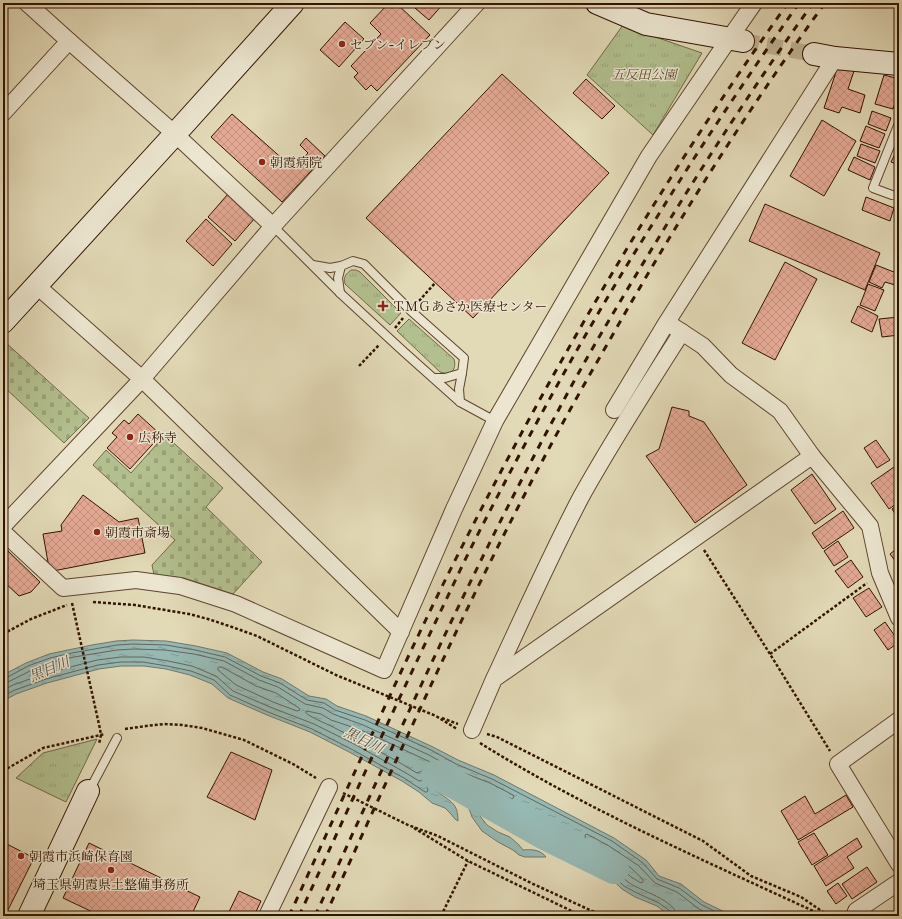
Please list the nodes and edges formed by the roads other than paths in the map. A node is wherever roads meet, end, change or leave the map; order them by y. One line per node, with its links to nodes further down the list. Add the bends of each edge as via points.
1 (27, 3): 7 (street)
2 (293, 3): 12 (street)
3 (477, 3): 14 (street)
4 (597, 3): 6 (street, via 646,24)
5 (754, 3): 6 (street)
6 (736, 40): 27 (street, via 649,156)
7 (69, 41): 10 (street); 12 (street)
8 (825, 56): 9 (street); 20 (street)
9 (899, 64)
10 (3, 113)
11 (899, 123): 13 (lane, via 873,188)
12 (175, 134): 14 (street); 17 (street)
13 (892, 195)
14 (273, 226): 15 (lane); 24 (street)
15 (312, 265): 16 (lane, via 330,268); 18 (lane)
16 (341, 266): 18 (lane, via 338,278); 22 (lane, via 353,261 364,264 410,310 464,358)
17 (36, 285): 19 (street); 24 (street)
18 (340, 292): 23 (lane)
19 (3, 322)
20 (667, 322): 21 (street); 26 (street)
21 (682, 332): 28 (street, via 703,346 731,375 780,411); 33 (street, via 581,498)
22 (462, 373): 23 (lane); 25 (lane, via 458,389)
23 (434, 378): 25 (lane)
24 (142, 379): 29 (street); 32 (street)
25 (460, 402): 27 (lane)
26 (614, 410)
27 (495, 421): 32 (street)
28 (812, 456): 31 (street, via 870,526 880,573); 33 (street)
29 (3, 526)
30 (3, 532): 32 (street, via 63,588 136,580 180,586 236,604 384,670)
31 (899, 618)
32 (401, 632)
33 (494, 679): 35 (street)
34 (899, 720): 39 (street, via 838,764)
35 (472, 730)
36 (118, 734): 38 (lane)
37 (330, 787): 43 (street)
38 (88, 792): 42 (street)
39 (899, 864)
40 (899, 882): 41 (street)
41 (856, 911)
42 (29, 916)
43 (267, 916)

